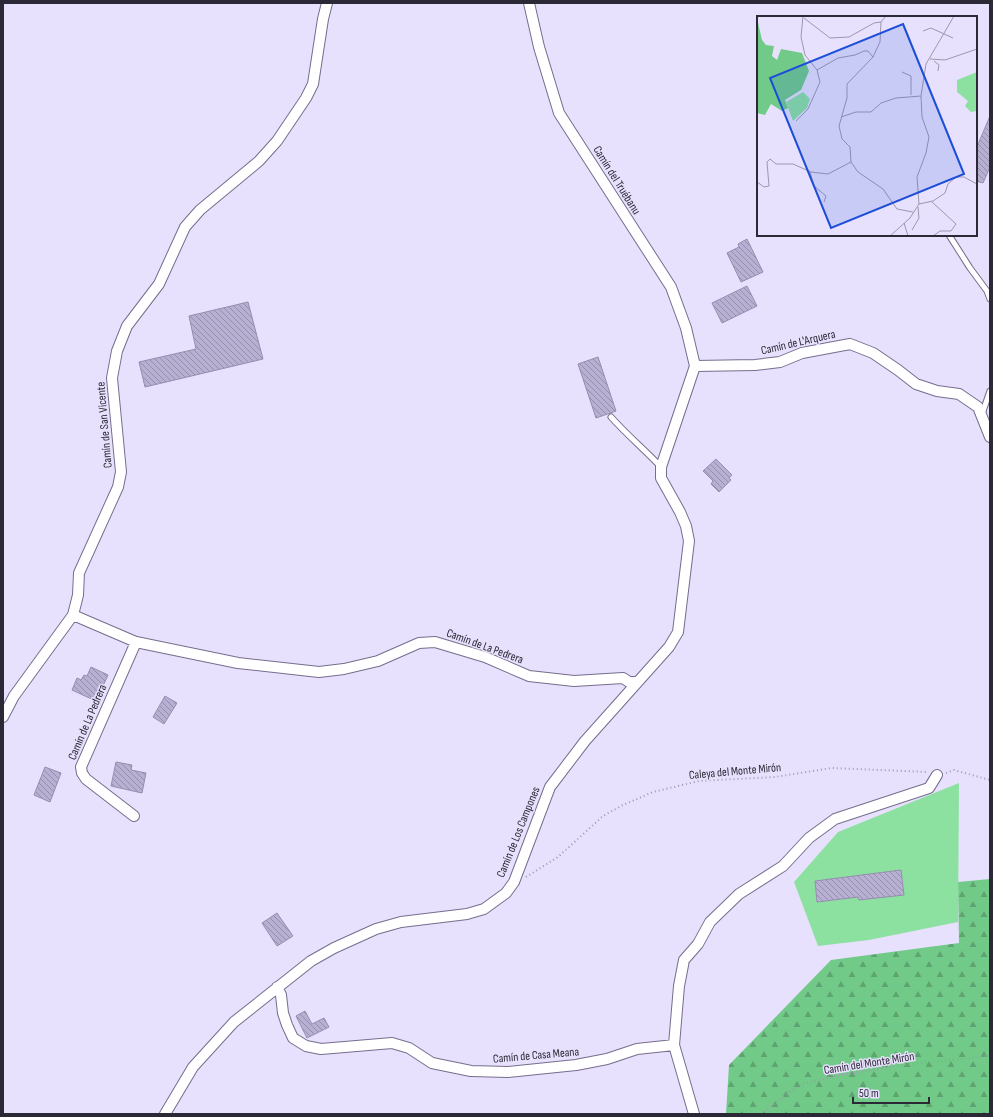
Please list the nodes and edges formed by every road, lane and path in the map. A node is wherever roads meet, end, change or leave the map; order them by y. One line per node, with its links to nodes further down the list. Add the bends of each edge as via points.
1 (327, 3): 11 (street, Camín de San Vicente, via 313,84 306,98 277,141 259,161 200,210 185,227 159,284 127,326 116,351 112,378 121,472 118,487 79,573 78,595)
2 (529, 3): 5 (street, Camín del Truébanu, via 559,113 671,287 686,328)
3 (950, 236): 4 (lane)
4 (990, 299)
5 (695, 366): 7 (street, Camín de L'Arquera, via 774,363 802,353 850,344 873,354 916,384 959,394 978,407); 10 (street)
6 (990, 391): 7 (lane)
7 (982, 415): 9 (street, Camín de L'Arquera)
8 (611, 418): 10 (lane)
9 (990, 437)
10 (661, 467): 13 (street, Camín de Los Campones, via 661,478 680,512 689,540 678,632 669,647)
11 (73, 615): 12 (street, Camín de La Pedrera); 14 (street, Camín de San Vicente, via 14,696)
12 (136, 642): 13 (street, Camín de La Pedrera, via 238,663 319,672 351,668 378,661 419,643 435,642 485,657 530,676 574,681 623,678 629,682); 17 (street, Camín de La Pedrera, via 81,767 86,778)
13 (637, 682): 18 (street, Camín de Los Campones, via 585,741 550,787)
14 (3, 717)
15 (937, 775): 16 (path, via 954,770); 18 (path, Caleya del Monte Mirón, via 927,771 832,768 775,777 699,780 653,792 603,816 558,857); 20 (street, via 929,788 835,819 809,838 784,866 739,894 710,922 698,944 684,960)
16 (990, 780)
17 (134, 816)
18 (514, 882): 19 (street, Camín de Los Campones, via 506,893 484,909 467,914 401,922 376,929 311,961)
19 (277, 987): 20 (street, Camín de Casa Meana, via 282,995 287,1025 294,1038 306,1046 321,1049 392,1044 409,1048 432,1063 471,1071 508,1072 576,1065 607,1059 637,1049); 22 (street, Camín de Los Campones, via 234,1022 193,1067)
20 (674, 1045): 23 (street)
21 (990, 1055): 24 (path, Camín del Monte Mirón, via 909,1064 840,1075 799,1085)
22 (165, 1114)
23 (694, 1114)
24 (761, 1114)

